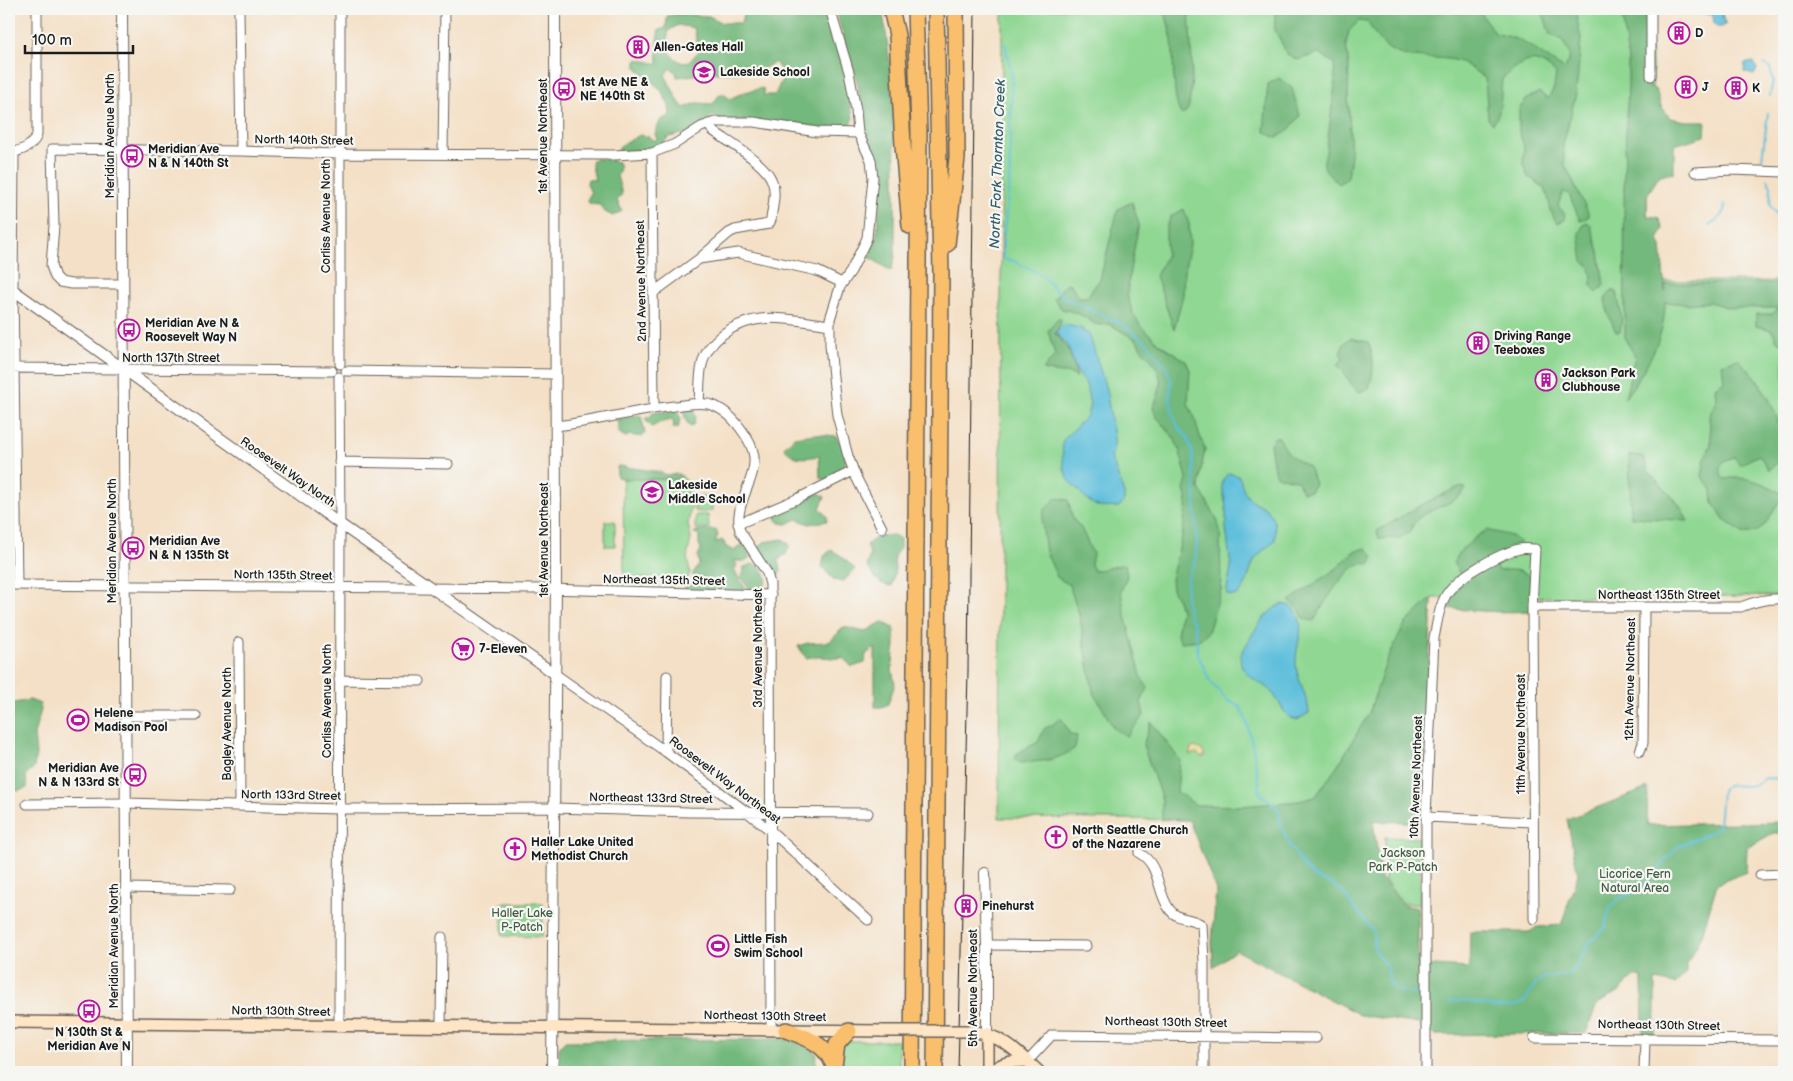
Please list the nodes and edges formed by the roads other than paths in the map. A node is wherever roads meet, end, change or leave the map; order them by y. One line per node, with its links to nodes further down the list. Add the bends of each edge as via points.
1 (37, 9): 17 (street, via 37,135 25,148)
2 (122, 9): 16 (street, Meridian Avenue North)
3 (238, 9): 18 (street)
4 (340, 9): 21 (street, Corliss Avenue North)
5 (445, 9): 19 (street)
6 (555, 9): 22 (street, 1st Avenue Northeast)
7 (830, 9): 15 (street, via 849,72)
8 (892, 9): 31 (highway, via 897,35)
9 (915, 9): 31 (highway, via 919,131)
10 (936, 9): 26 (highway)
11 (956, 9): 26 (highway, via 956,165 950,232)
12 (1650, 9): 13 (street)
13 (1651, 76)
14 (708, 124): 15 (street, via 741,121 817,132); 20 (street, via 675,144); 25 (street, via 762,166 772,181 774,194 769,224 729,233)
15 (858, 133): 27 (street, via 873,172 869,229 864,247)
16 (122, 150): 18 (street, North 140th Street); 28 (street, Meridian Avenue North); 28 (street, North 140th Street, via 52,149 54,226 51,266 60,282)
17 (11, 151): 29 (street)
18 (241, 151): 21 (street, North 140th Street)
19 (443, 153): 21 (street, North 140th Street); 22 (street, North 140th Street)
20 (652, 153): 22 (street, North 140th Street); 30 (street, 2nd Avenue Northeast)
21 (339, 154): 35 (street, Corliss Avenue North)
22 (555, 155): 36 (street, 1st Avenue Northeast)
23 (1695, 172): 24 (street)
24 (1784, 172)
25 (699, 259): 27 (street, via 744,254 817,271); 30 (street)
26 (941, 275): 105 (highway)
27 (842, 283): 32 (street)
28 (122, 284): 34 (street, Meridian Avenue North)
29 (11, 289): 33 (street); 34 (street, Roosevelt Way North)
30 (654, 292): 38 (street, 2nd Avenue Northeast)
31 (918, 320): 104 (highway)
32 (830, 325): 37 (street, via 767,318 749,320 732,328 708,348 702,365); 42 (street, via 837,415)
33 (11, 368): 34 (street, North 137th Street); 47 (street)
34 (124, 370): 35 (street, North 137th Street); 43 (street, Roosevelt Way North); 48 (street, Meridian Avenue North)
35 (339, 371): 36 (street, North 137th Street); 40 (street, Corliss Avenue North)
36 (556, 374): 39 (street, 1st Avenue Northeast)
37 (698, 403): 38 (street); 44 (street, via 715,407 730,417 752,448 754,462)
38 (654, 409): 39 (street)
39 (556, 426): 51 (street, 1st Avenue Northeast)
40 (339, 462): 41 (street); 43 (street, Corliss Avenue North)
41 (448, 464)
42 (853, 471): 44 (street); 45 (street)
43 (340, 524): 49 (street, Corliss Avenue North); 50 (street, Roosevelt Way North)
44 (738, 524): 52 (street, 3rd Avenue Northeast, via 767,573)
45 (882, 528)
46 (1535, 549): 54 (street, 11th Avenue Northeast); 73 (street, 10th Avenue Northeast, via 1520,549 1470,571 1456,582 1442,604 1434,638)
47 (13, 585): 48 (street, North 135th Street)
48 (125, 586): 49 (street, North 135th Street); 61 (street, Meridian Avenue North)
49 (340, 588): 50 (street, North 135th Street); 59 (street, Corliss Avenue North)
50 (434, 588): 51 (street, North 135th Street); 57 (street, Roosevelt Way North)
51 (556, 590): 52 (street, Northeast 135th Street); 57 (street, 1st Avenue Northeast)
52 (771, 595): 71 (street, 3rd Avenue Northeast)
53 (1784, 599): 55 (street, Northeast 135th Street, via 1769,598 1741,607)
54 (1532, 607): 55 (street, Northeast 135th Street); 74 (street, 11th Avenue Northeast)
55 (1644, 607): 63 (street, 12th Avenue Northeast, via 1643,744)
56 (239, 642): 67 (street, Bagley Avenue North)
57 (555, 674): 64 (street, Roosevelt Way Northeast); 69 (street, 1st Avenue Northeast)
58 (667, 676): 64 (street)
59 (339, 680): 60 (street); 68 (street, Corliss Avenue North)
60 (420, 681)
61 (125, 716): 62 (street); 65 (street, Meridian Avenue North)
62 (196, 716)
63 (1640, 751)
64 (666, 752): 70 (street, Roosevelt Way Northeast)
65 (126, 803): 66 (street, North 133rd Street); 67 (street, North 133rd Street); 80 (street, Meridian Avenue North)
66 (27, 804)
67 (240, 806): 68 (street, North 133rd Street)
68 (339, 808): 69 (street, North 133rd Street); 89 (street, Corliss Avenue North)
69 (554, 808): 70 (street, Northeast 133rd Street); 91 (street, 1st Avenue Northeast)
70 (746, 812): 71 (street, Northeast 133rd Street); 75 (street, Roosevelt Way Northeast)
71 (770, 812): 72 (street, Northeast 133rd Street); 75 (street, 3rd Avenue Northeast)
72 (868, 813)
73 (1426, 818): 74 (street); 110 (street, 10th Avenue Northeast)
74 (1533, 822): 82 (street, 11th Avenue Northeast)
75 (771, 831): 83 (street, Roosevelt Way Northeast); 92 (street, 3rd Avenue Northeast)
76 (1138, 853): 95 (street, via 1154,868 1172,912 1200,923 1204,954)
77 (985, 873): 85 (street, 5th Avenue Northeast)
78 (1760, 874): 79 (street)
79 (1784, 874)
80 (126, 888): 81 (street); 88 (street, Meridian Avenue North)
81 (230, 890)
82 (1534, 919)
83 (868, 920)
84 (442, 936): 90 (street)
85 (987, 945): 86 (street); 94 (street, 5th Avenue Northeast)
86 (1086, 946)
87 (9, 1022): 88 (main road, North 130th Street)
88 (127, 1023): 89 (main road, North 130th Street); 102 (street, Meridian Avenue North)
89 (339, 1025): 90 (main road, North 130th Street)
90 (441, 1026): 91 (main road, North 130th Street)
91 (553, 1027): 92 (main road, Northeast 130th Street); 103 (street, 1st Avenue Northeast)
92 (778, 1030): 93 (main road, Northeast 130th Street); 101 (highway, via 820,1045)
93 (849, 1030): 94 (main road, Northeast 130th Street, bridge); 101 (highway, via 838,1044)
94 (978, 1032): 100 (main road, via 998,1038); 106 (main road, 5th Avenue Northeast)
95 (1204, 1036): 96 (street, Northeast 130th Street); 100 (street, Northeast 130th Street, via 1052,1035); 109 (street)
96 (1316, 1038)
97 (1534, 1038): 98 (street, Northeast 130th Street)
98 (1645, 1038): 99 (street, Northeast 130th Street); 111 (street)
99 (1784, 1040)
100 (1028, 1061): 107 (main road, via 1004,1064); 108 (main road)
101 (835, 1069)
102 (127, 1072)
103 (552, 1072)
104 (912, 1072)
105 (935, 1072)
106 (987, 1072)
107 (992, 1072)
108 (1039, 1072)
109 (1204, 1072)
110 (1426, 1072)
111 (1644, 1072)

